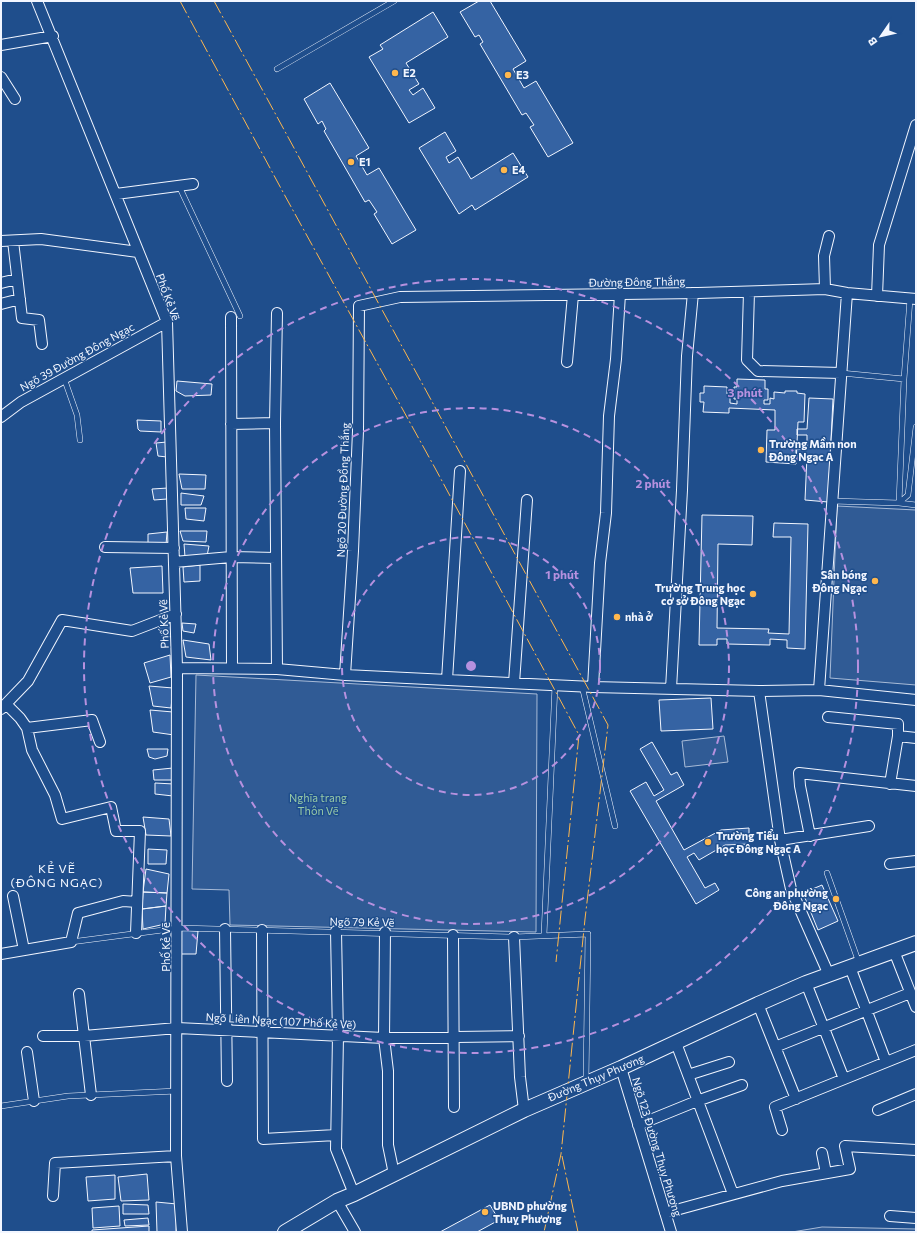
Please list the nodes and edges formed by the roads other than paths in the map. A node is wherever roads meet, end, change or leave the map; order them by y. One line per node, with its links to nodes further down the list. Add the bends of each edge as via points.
1 (38, 1): 3 (street, Phố Kẻ Vẽ)
2 (390, 2): 5 (lane)
3 (53, 36): 4 (street); 11 (street, Phố Kẻ Vẽ)
4 (1, 45)
5 (277, 69)
6 (1, 77): 7 (street)
7 (15, 98)
8 (916, 125): 24 (street, via 879,245)
9 (193, 184): 10 (street)
10 (179, 186): 11 (street); 30 (lane)
11 (116, 194): 15 (street, Phố Kẻ Vẽ)
12 (829, 236): 18 (street, via 824,256)
13 (1, 241): 14 (street)
14 (13, 241): 15 (street, via 41,239); 16 (street)
15 (138, 252): 31 (street, Phố Kẻ Vẽ)
16 (17, 279): 17 (street); 25 (street)
17 (1, 283)
18 (825, 290): 19 (street, Đường Đông Thắng); 21 (street, Đường Đông Thắng)
19 (749, 292): 20 (street, Đường Đông Thắng); 34 (street, via 747,360 758,371)
20 (693, 293): 22 (street, Đường Đông Thắng); 62 (street, via 687,356)
21 (847, 293): 24 (street, Đường Đông Thắng); 34 (street)
22 (620, 294): 23 (street, Đường Đông Thắng); 61 (street, via 609,416 606,513 600,563)
23 (573, 295): 28 (street, Đường Đông Thắng, via 400,297); 33 (street)
24 (877, 296): 26 (street, Đường Đông Thắng)
25 (20, 299): 27 (street); 32 (street, via 22,318 38,320)
26 (913, 299): 36 (lane)
27 (1, 304)
28 (359, 306): 56 (street, Ngõ 20 Đường Đồng Thắng, via 358,431)
29 (277, 313): 38 (street)
30 (236, 316): 39 (street)
31 (167, 322): 35 (street, Ngõ 39 Đường Đông Ngạc); 48 (street, Phố Kẻ Vẽ)
32 (42, 344)
33 (567, 362)
34 (841, 373): 36 (lane); 44 (street)
35 (64, 378): 37 (street, Ngõ 39 Đường Đông Ngạc, via 21,402); 41 (lane, via 77,415)
36 (904, 379): 45 (lane)
37 (1, 417)
38 (275, 423): 39 (street); 50 (street)
39 (231, 424): 49 (street)
40 (916, 427): 45 (lane, via 908,495)
41 (80, 440)
42 (460, 471): 57 (street)
43 (527, 500): 58 (street)
44 (832, 501): 45 (lane); 63 (street)
45 (899, 503): 46 (lane)
46 (916, 505)
47 (106, 547): 48 (street)
48 (174, 548): 51 (street, Phố Kẻ Vẽ)
49 (231, 557): 50 (street); 51 (street); 54 (street)
50 (276, 558): 55 (street)
51 (174, 562): 52 (street, Phố Kẻ Vẽ)
52 (176, 614): 53 (street, Phố Kẻ Vẽ); 66 (street, via 132,632 62,620 28,681)
53 (177, 668): 54 (street); 83 (street, Phố Kẻ Vẽ)
54 (232, 668): 55 (street)
55 (277, 669): 56 (street)
56 (345, 676): 57 (street)
57 (447, 680): 58 (street)
58 (514, 683): 59 (street)
59 (555, 685): 60 (street); 90 (lane)
60 (582, 686): 61 (street); 74 (lane)
61 (593, 687): 62 (street)
62 (671, 689): 64 (street)
63 (819, 690): 64 (street); 65 (street)
64 (759, 691): 77 (street)
65 (916, 700)
66 (4, 706): 68 (street, via 20,718)
67 (828, 716): 69 (street, via 898,724)
68 (27, 728): 71 (street, via 92,720); 82 (street, via 32,750 55,794 62,819 111,807 116,831 140,831)
69 (898, 736): 70 (street); 72 (street)
70 (916, 738)
71 (100, 742)
72 (890, 784): 73 (street); 76 (street, via 799,773)
73 (916, 786)
74 (615, 826)
75 (869, 826): 76 (street)
76 (810, 836): 77 (street)
77 (780, 840): 98 (street, via 791,889)
78 (916, 861): 79 (street)
79 (890, 864)
80 (827, 873): 97 (lane)
81 (13, 896): 94 (street)
82 (138, 902): 88 (street); 92 (street, via 123,901 78,913)
83 (178, 928): 84 (lane, Ngõ 79 Kẻ Vẽ); 88 (lane, Ngõ 79 Kẻ Vẽ); 105 (street, Phố Kẻ Vẽ)
84 (225, 929): 85 (lane, Ngõ 79 Kẻ Vẽ); 107 (street)
85 (262, 930): 86 (lane, Ngõ 79 Kẻ Vẽ); 108 (street)
86 (336, 931): 87 (lane, Ngõ 79 Kẻ Vẽ); 111 (street)
87 (385, 932): 89 (lane, Ngõ 79 Kẻ Vẽ); 114 (street)
88 (136, 933): 92 (lane, Ngõ 79 Kẻ Vẽ)
89 (453, 935): 91 (lane, Ngõ 79 Kẻ Vẽ); 113 (street)
90 (544, 935): 91 (lane, Ngõ 79 Kẻ Vẽ); 125 (lane, Ngõ 79 Kẻ Vẽ, via 588,934)
91 (514, 937): 112 (street)
92 (71, 942): 94 (street)
93 (916, 943): 95 (main road, Đường Thụy Phương)
94 (24, 950): 96 (street)
95 (894, 951): 97 (main road, Đường Thụy Phương); 100 (street)
96 (1, 954)
97 (855, 965): 98 (main road, Đường Thụy Phương); 104 (street)
98 (829, 975): 99 (main road, Đường Thụy Phương)
99 (806, 983): 102 (main road, Đường Thụy Phương); 106 (street)
100 (910, 993): 103 (street); 104 (street)
101 (79, 994): 110 (street)
102 (758, 1004): 115 (main road, Đường Thụy Phương); 116 (street)
103 (916, 1007)
104 (866, 1010): 106 (street); 120 (street)
105 (177, 1028): 107 (street, Ngõ Liên Ngạc (107 Phố Kẻ Vẽ)); 110 (street, Ngõ Liên Ngạc (107 Phố Kẻ Vẽ)); 127 (street, Phố Kẻ Vẽ)
106 (824, 1028): 116 (street); 123 (street)
107 (226, 1031): 108 (street, Ngõ Liên Ngạc (107 Phố Kẻ Vẽ)); 124 (street)
108 (262, 1032): 111 (street, Ngõ Liên Ngạc (107 Phố Kẻ Vẽ)); 139 (street, via 263,1139)
109 (43, 1036): 110 (street, Ngõ Liên Ngạc (107 Phố Kẻ Vẽ))
110 (84, 1036): 129 (street)
111 (338, 1036): 114 (street, Ngõ Liên Ngạc (107 Phố Kẻ Vẽ)); 139 (street)
112 (519, 1036): 113 (street, Ngõ Liên Ngạc (107 Phố Kẻ Vẽ)); 135 (street)
113 (454, 1037): 114 (street, Ngõ Liên Ngạc (107 Phố Kẻ Vẽ)); 134 (street)
114 (384, 1038): 144 (street, via 388,1071 388,1145)
115 (676, 1043): 121 (main road, Đường Thụy Phương); 122 (street)
116 (775, 1047): 130 (street)
117 (916, 1050): 120 (street)
118 (27, 1052): 131 (street)
119 (729, 1062): 122 (street)
120 (886, 1062): 123 (street)
121 (621, 1068): 125 (main road, Đường Thụy Phương); 137 (street, Ngõ 123 Đường Thụy Phương)
122 (688, 1075): 132 (street)
123 (844, 1079): 130 (street)
124 (227, 1081)
125 (586, 1083): 135 (main road, Đường Thụy Phương)
126 (742, 1085): 132 (street)
127 (177, 1091): 129 (lane); 142 (street, Phố Kẻ Vẽ)
128 (916, 1094): 136 (street)
129 (91, 1095): 131 (lane)
130 (796, 1099): 138 (street, via 775,1107)
131 (34, 1101): 133 (lane)
132 (698, 1101): 137 (street); 146 (street)
133 (1, 1106)
134 (454, 1108)
135 (524, 1110): 144 (main road, Đường Thụy Phương)
136 (878, 1110)
137 (638, 1125): 149 (street, Ngõ 123 Đường Thụy Phương)
138 (782, 1130)
139 (336, 1135): 145 (street, via 336,1149)
140 (916, 1150): 143 (street, via 845,1146 850,1169)
141 (822, 1153): 143 (street)
142 (176, 1156): 147 (street, via 55,1163); 152 (street, Phố Kẻ Vẽ)
143 (826, 1173): 146 (street, via 782,1180)
144 (394, 1174): 145 (main road, Đường Thụy Phương)
145 (354, 1194): 148 (main road, Đường Thụy Phương)
146 (733, 1194): 149 (street)
147 (53, 1196)
148 (337, 1201): 153 (main road, Đường Thụy Phương); 154 (street)
149 (665, 1213): 155 (street, Ngõ 123 Đường Thụy Phương)
150 (890, 1216): 151 (street)
151 (916, 1218)
152 (182, 1232)
153 (285, 1232)
154 (355, 1232)
155 (671, 1232)

